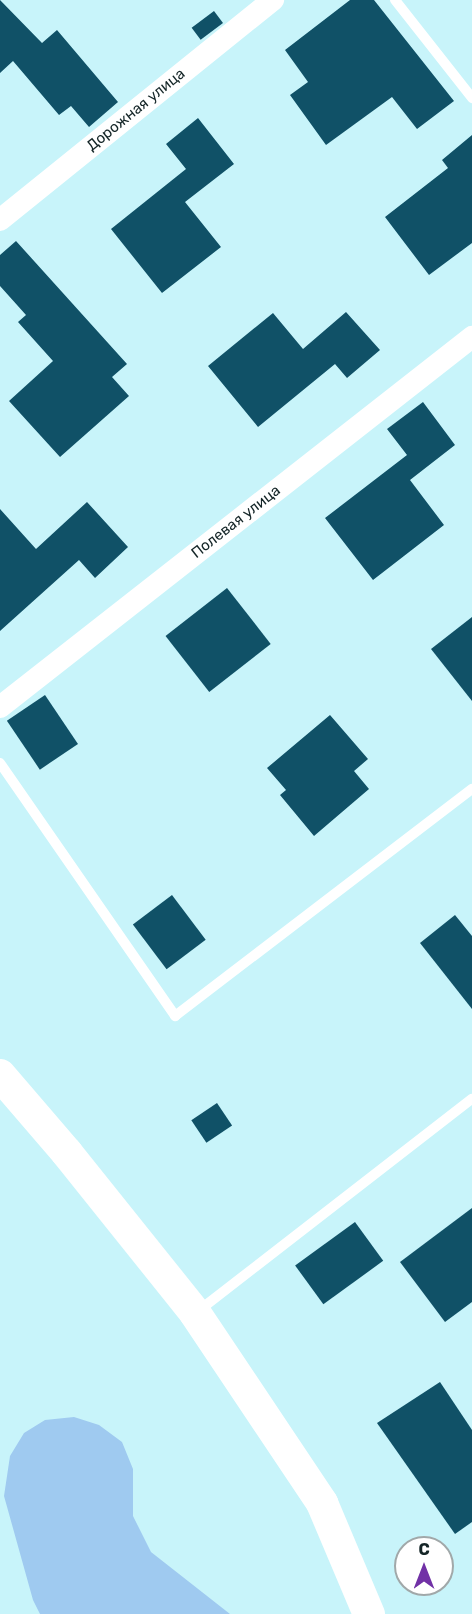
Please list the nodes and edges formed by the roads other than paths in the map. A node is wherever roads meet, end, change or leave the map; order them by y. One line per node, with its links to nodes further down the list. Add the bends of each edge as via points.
1 (273, 0): 4 (street, Дорожная улица)
2 (395, 0): 3 (lane)
3 (472, 98)
4 (0, 220)
5 (472, 337): 6 (street, Полевая улица)
6 (0, 707)
7 (0, 763): 8 (lane, via 175,1016)
8 (472, 789)
9 (0, 1075): 11 (street)
10 (472, 1099): 11 (lane)
11 (195, 1313): 12 (street, via 322,1503)
12 (369, 1614)

